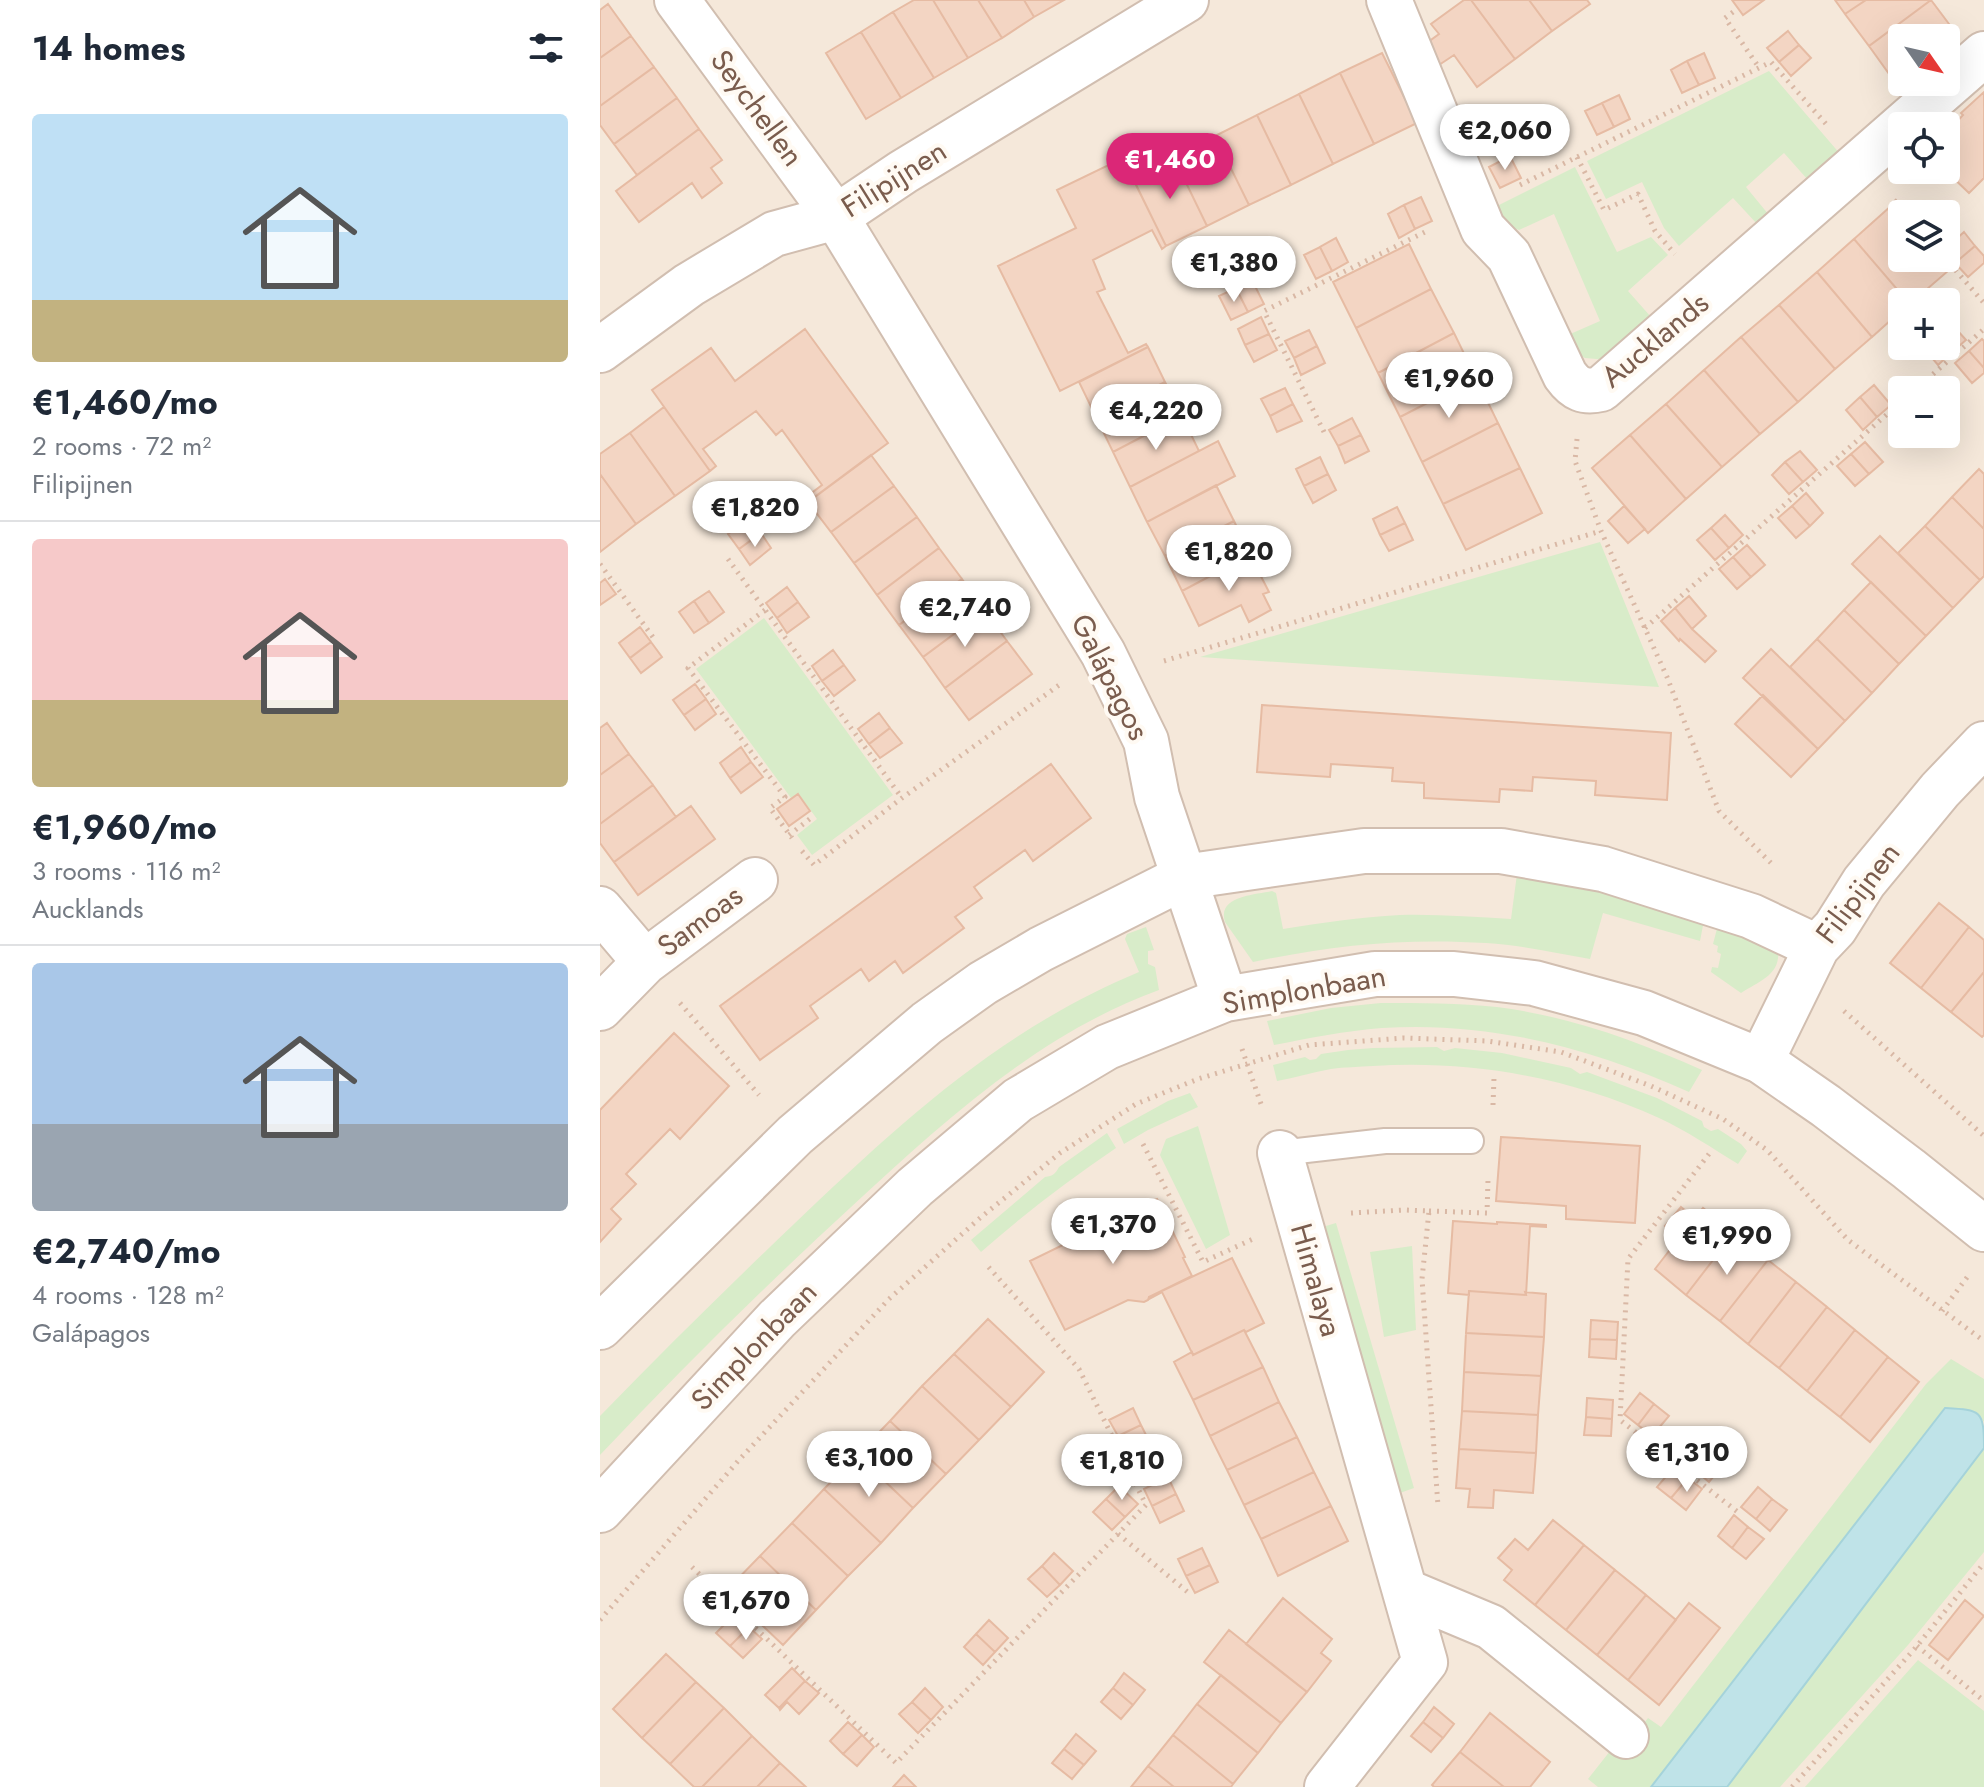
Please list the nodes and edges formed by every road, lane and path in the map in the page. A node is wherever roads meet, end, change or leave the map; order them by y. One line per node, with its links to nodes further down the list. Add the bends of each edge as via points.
1 (677, 0): 11 (street, Seychellen)
2 (1186, 0): 11 (street, Filipijnen)
3 (1389, 0): 10 (street, Aucklands)
4 (1733, 12): 6 (path, via 1725,18)
5 (1984, 54): 8 (street, Aucklands)
6 (1760, 69): 7 (path); 8 (path, via 1771,62)
7 (1577, 157): 10 (path); 13 (path, via 1604,210 1638,194 1655,231 1676,255 1664,264)
8 (1861, 162): 9 (path); 13 (street, Aucklands)
9 (1894, 200)
10 (1475, 207): 18 (street, Aucklands, via 1483,229 1509,256 1565,375); 20 (path, via 1264,311)
11 (836, 217): 16 (street, Filipijnen, via 774,234 689,285); 29 (street, Galápagos, via 1103,653 1146,741 1157,797)
12 (1957, 272): 14 (path)
13 (1700, 302): 18 (street, Aucklands, via 1601,389)
14 (1984, 303)
15 (1984, 329): 17 (path)
16 (600, 350)
17 (1931, 376)
18 (1582, 391): 24 (path, via 1575,461)
19 (1888, 413): 24 (path)
20 (1324, 432)
21 (728, 559): 23 (path)
22 (600, 564): 25 (path)
23 (765, 610): 27 (path); 28 (path, via 688,668 785,797 770,808 791,837)
24 (1645, 628): 32 (path, via 1719,811)
25 (655, 640)
26 (1984, 744): 32 (street, Filipijnen, via 1864,882)
27 (902, 798)
28 (811, 818)
29 (1184, 877): 32 (street, via 1364,851 1501,851 1603,869); 34 (street, Galápagos); 37 (street, via 983,983 927,1023)
30 (755, 880): 33 (street, Samoas)
31 (600, 909): 33 (street, Samoas)
32 (1826, 937): 36 (street, Filipijnen); 38 (path, via 1834,1002)
33 (645, 962): 35 (street, Samoas); 37 (path)
34 (1225, 999): 36 (street, Simplonbaan, via 1375,974 1454,974 1534,983 1644,1013); 46 (street, Simplonbaan, via 1107,1047 1018,1100 915,1187 777,1319)
35 (600, 1008)
36 (1761, 1061): 42 (street, Simplonbaan, via 1897,1160)
37 (795, 1135): 45 (street)
38 (1984, 1136)
39 (1471, 1141): 40 (lane, Himalaya, via 1385,1141)
40 (1280, 1153): 51 (street, Himalaya)
41 (1709, 1154): 47 (path, via 1628,1259 1620,1420)
42 (1979, 1249): 44 (path)
43 (985, 1263): 48 (path, via 1079,1369 1146,1505)
44 (1942, 1311)
45 (600, 1327)
46 (600, 1510)
47 (1739, 1513)
48 (1118, 1534): 50 (path, via 896,1763); 52 (path)
49 (1984, 1563): 53 (path)
50 (692, 1567)
51 (1405, 1591): 55 (street, via 1491,1627); 56 (street, Himalaya, via 1425,1662)
52 (1190, 1594)
53 (1917, 1646): 54 (path); 57 (path)
54 (1984, 1701)
55 (1626, 1736)
56 (1327, 1787)
57 (1792, 1787)

